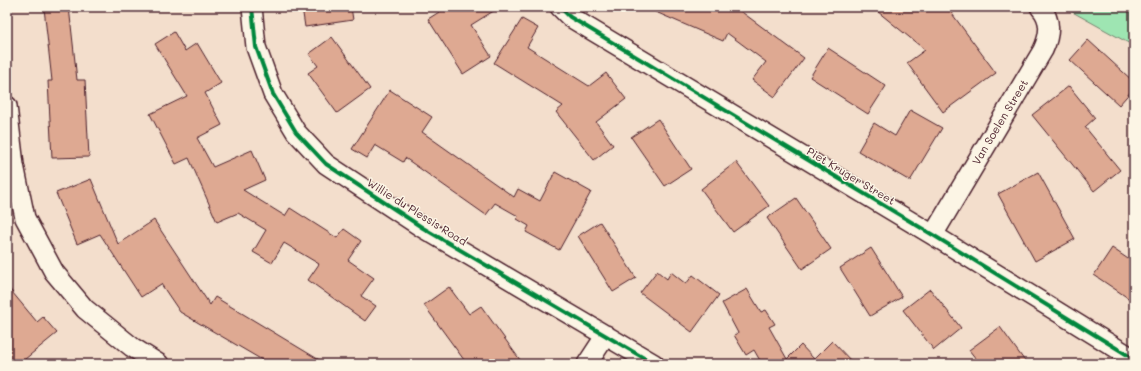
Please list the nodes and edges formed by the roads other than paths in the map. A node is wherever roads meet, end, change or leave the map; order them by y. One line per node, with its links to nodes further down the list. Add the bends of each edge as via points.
1 (252, 7): 6 (street, Willie du Plessis Road, via 256,47 273,94 296,132 326,164 423,228)
2 (560, 7): 5 (street, Piet Kruger Street, via 570,17)
3 (1040, 7): 5 (street, Van Soelen Street, via 1048,20 1048,38 1043,50)
4 (7, 106): 8 (street, via 14,165 25,218 54,272 85,309 132,348)
5 (933, 235): 7 (street, Piet Kruger Street)
6 (606, 335): 9 (street); 10 (street, Willie du Plessis Road)
7 (1134, 359)
8 (159, 364)
9 (587, 364)
10 (654, 364)

